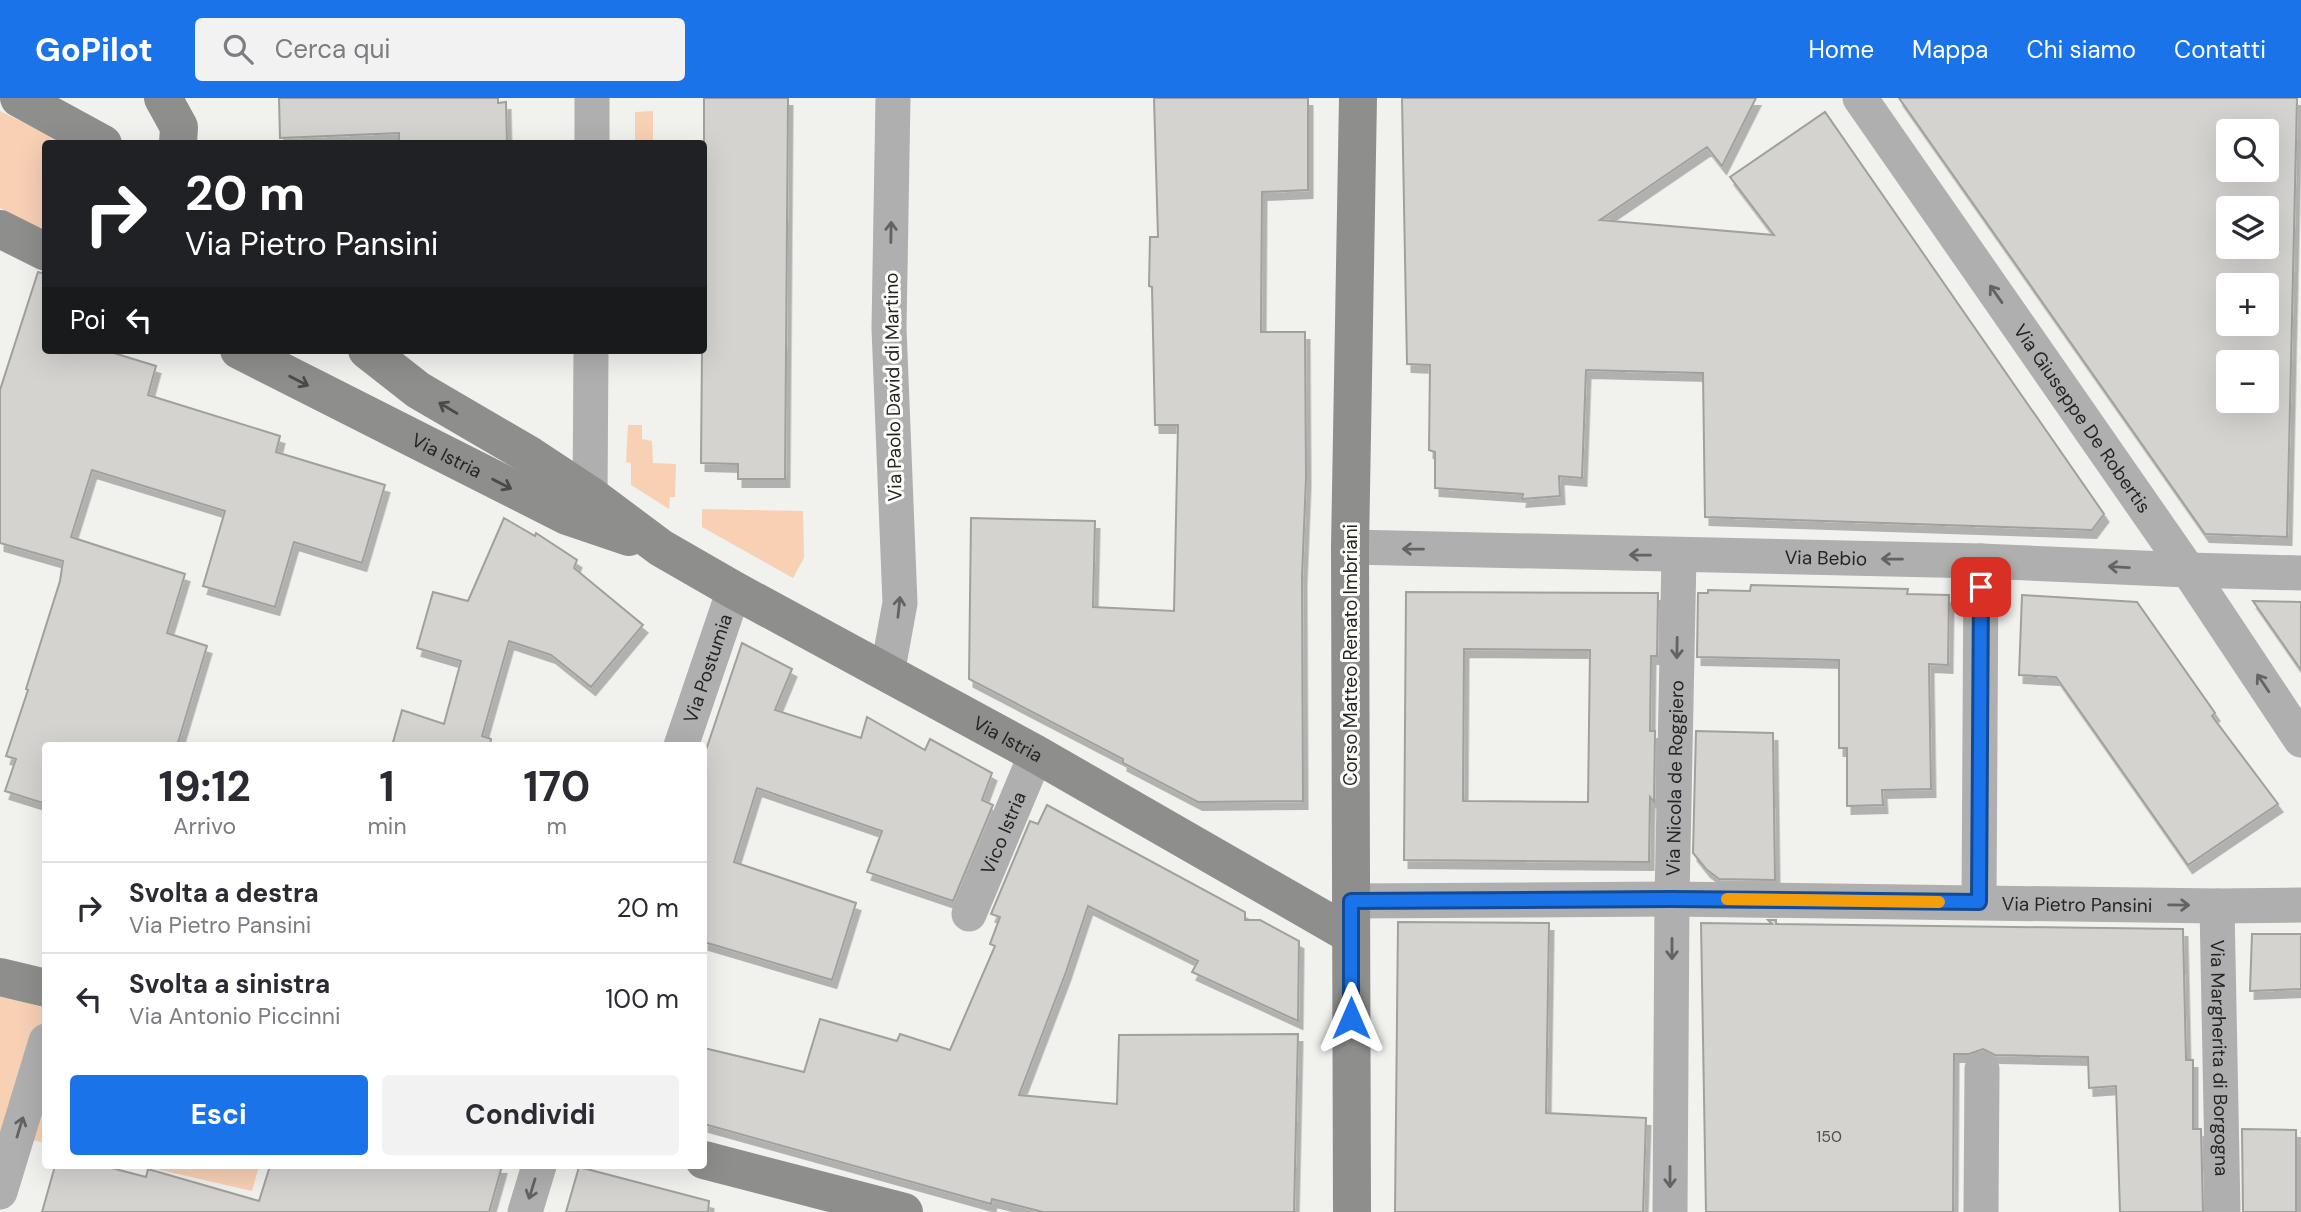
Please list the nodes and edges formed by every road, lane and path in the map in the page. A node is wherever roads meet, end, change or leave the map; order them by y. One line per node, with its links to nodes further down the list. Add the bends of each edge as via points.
1 (19, 98): 6 (main road)
2 (592, 98): 7 (street)
3 (893, 98): 21 (street, Via Paolo David di Martino, one-way to 3, via 900,603 889,328)
4 (1358, 98): 14 (main road, Corso Matteo Renato Imbriani)
5 (1860, 98): 18 (street, Via Giuseppe De Robertis, one-way to 5)
6 (96, 140)
7 (592, 140)
8 (0, 229): 9 (main road)
9 (42, 250)
10 (247, 354): 15 (main road, Via Istria, one-way to 15, via 567,516)
11 (372, 354): 13 (main road, Via Istria, one-way to 11, via 418,390)
12 (591, 354): 13 (street)
13 (590, 495): 15 (main road, Via Istria)
14 (1350, 547): 16 (street, Via Bebio, one-way to 14); 30 (main road, Corso Matteo Renato Imbriani)
15 (661, 548): 20 (main road, Via Istria)
16 (1679, 555): 17 (street, Via Bebio, one-way to 16); 25 (street, Via Nicola de Roggiero, one-way to 25)
17 (1981, 561): 18 (street, Via Bebio, one-way to 17); 26 (street)
18 (2188, 570): 19 (street, Via Bebio); 22 (street, Via Giuseppe De Robertis, one-way to 18)
19 (2301, 573)
20 (734, 590): 21 (main road, Via Istria); 23 (street, Via Postumia)
21 (887, 674): 24 (main road, Via Istria)
22 (2301, 740)
23 (682, 742)
24 (1036, 754): 29 (street, Vico Istria); 30 (main road, Via Istria)
25 (1672, 899): 26 (street, Via Pietro Pansini); 30 (street, Via Pietro Pansini); 41 (street, Via Nicola de Roggiero, one-way to 41)
26 (1979, 902): 28 (street, Via Pietro Pansini, one-way to 28)
27 (2301, 905): 28 (street, Via Pietro Pansini)
28 (2217, 906): 43 (street, Via Margherita di Borgogna)
29 (969, 914)
30 (1351, 918): 40 (main road, Corso Matteo Renato Imbriani)
31 (0, 978): 32 (main road)
32 (42, 988)
33 (42, 1054): 37 (street, one-way to 33)
34 (1982, 1069): 42 (street)
35 (707, 1161): 39 (main road)
36 (538, 1169): 38 (street, one-way to 38)
37 (0, 1192)
38 (525, 1212)
39 (904, 1212)
40 (1352, 1212)
41 (1670, 1212)
42 (1981, 1212)
43 (2224, 1212)

